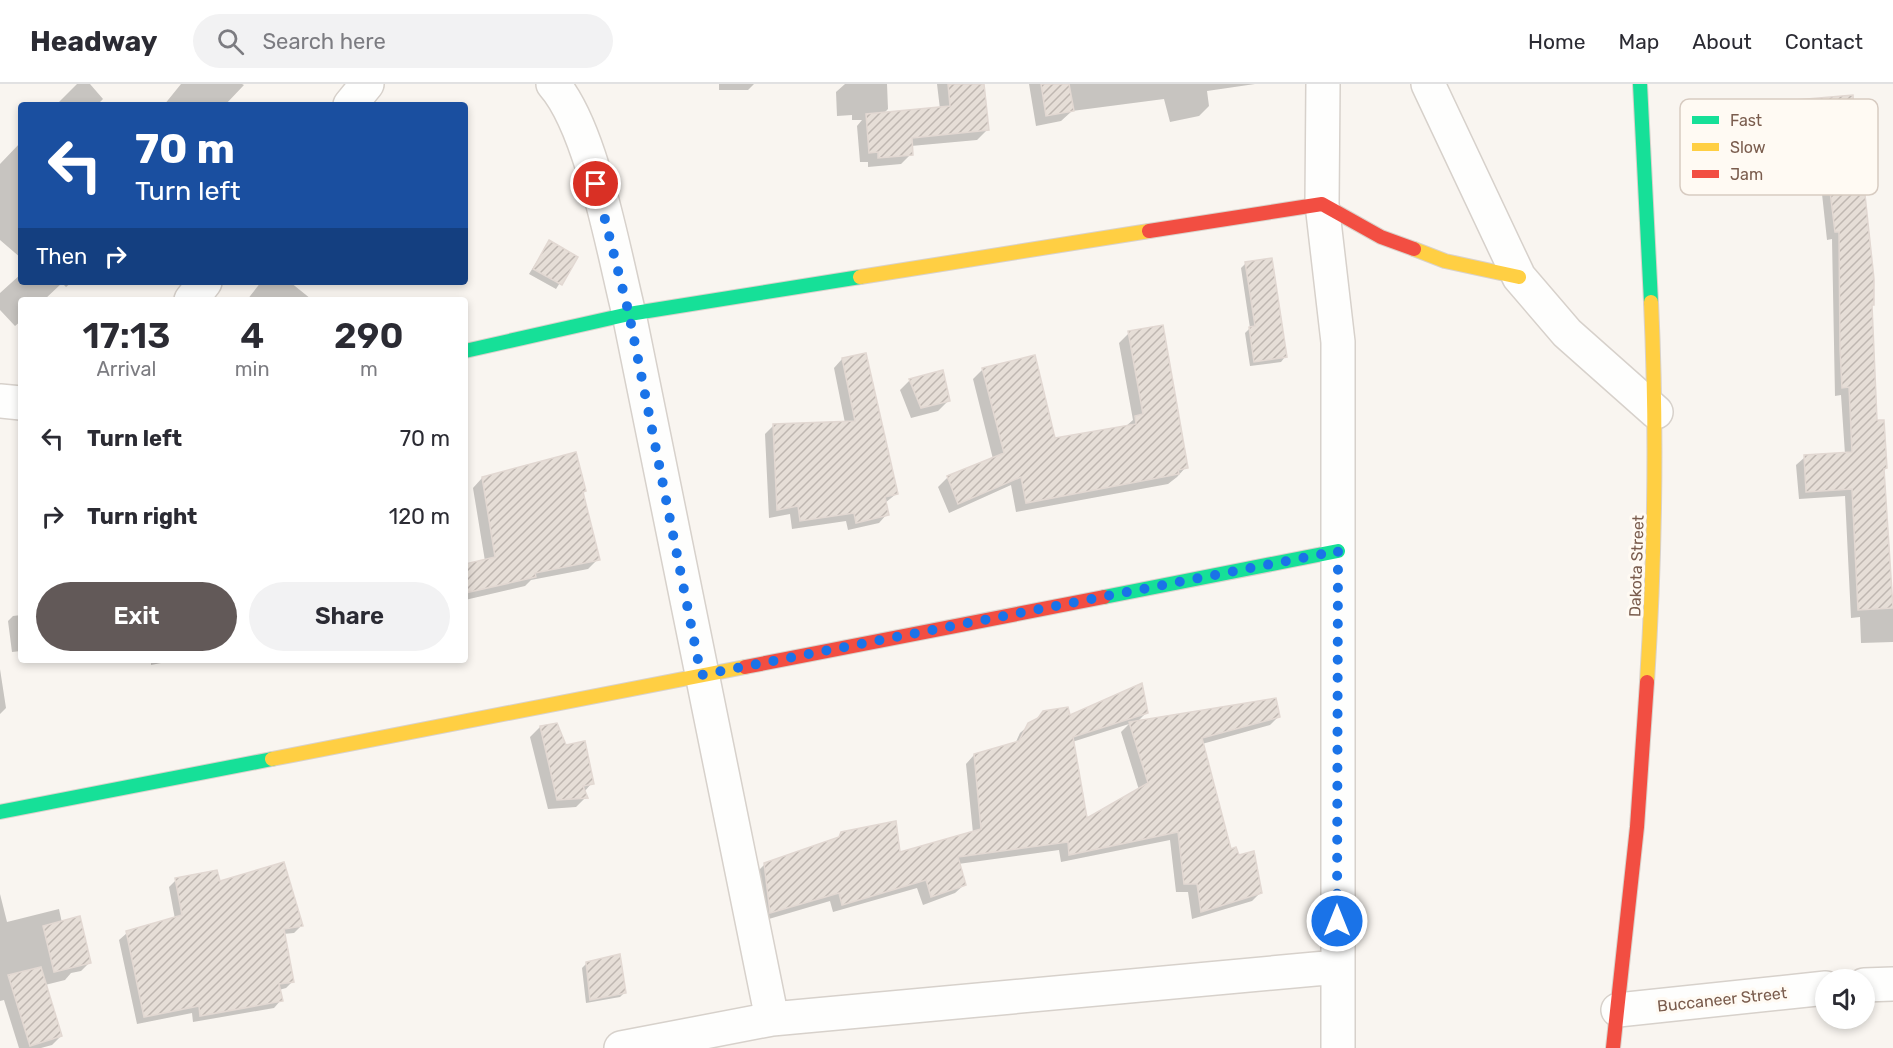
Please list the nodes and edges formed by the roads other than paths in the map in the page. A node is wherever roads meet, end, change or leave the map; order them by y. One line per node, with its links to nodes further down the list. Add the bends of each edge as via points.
1 (367, 84): 6 (street)
2 (553, 84): 11 (street, via 576,120)
3 (1323, 84): 7 (street)
4 (1428, 84): 8 (street)
5 (1640, 84): 15 (street, Dakota Street)
6 (352, 102)
7 (1322, 204): 8 (street, via 1381,237 1434,257); 11 (street); 16 (street, via 1338,342)
8 (1519, 277): 15 (street, via 1568,333)
9 (204, 285): 10 (street)
10 (194, 297)
11 (629, 314): 12 (street); 17 (street)
12 (468, 350)
13 (0, 401): 14 (street)
14 (18, 403)
15 (1656, 412): 23 (street, Dakota Street, via 1653,585 1637,827)
16 (1338, 551): 17 (street); 19 (street)
17 (701, 675): 18 (street); 24 (street)
18 (0, 812)
19 (1337, 967): 24 (street); 26 (street)
20 (1893, 984): 21 (street)
21 (1875, 985)
22 (1815, 989): 23 (street, Buccaneer Street)
23 (1618, 1010): 27 (street, Dakota Street)
24 (772, 1019): 25 (street)
25 (621, 1048)
26 (1338, 1048)
27 (1613, 1048)

